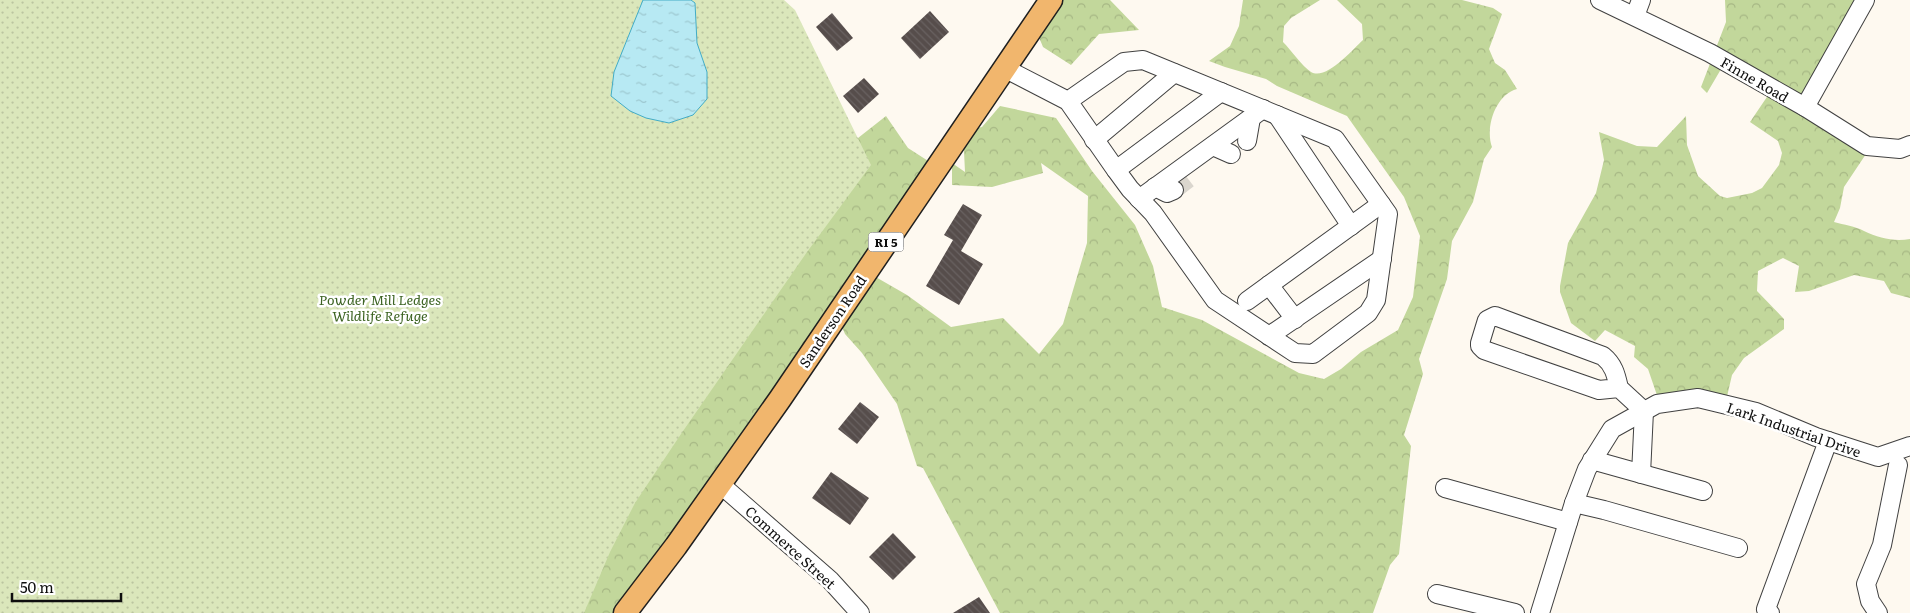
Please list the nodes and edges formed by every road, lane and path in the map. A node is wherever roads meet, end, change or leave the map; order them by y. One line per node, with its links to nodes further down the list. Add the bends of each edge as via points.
1 (1051, 0): 5 (main road, Sanderson Road / RI 5)
2 (1600, 0): 4 (street, Finne Road)
3 (1865, 0): 9 (street)
4 (1638, 8): 9 (street, Finne Road)
5 (1004, 68): 8 (street); 37 (main road, Sanderson Road / RI 5)
6 (1174, 73): 7 (street); 8 (street, via 1143,60 1124,62); 11 (street)
7 (1221, 92): 10 (street); 17 (street)
8 (1068, 101): 11 (street)
9 (1805, 107): 13 (street, Finne Road, via 1867,146 1900,149)
10 (1264, 114): 12 (street); 14 (street); 22 (street, via 1335,139); 23 (street)
11 (1094, 140): 17 (street)
12 (1247, 141)
13 (1910, 145)
14 (1213, 146): 15 (street); 16 (street)
15 (1231, 154)
16 (1196, 158): 18 (street); 19 (street)
17 (1116, 170): 21 (street)
18 (1191, 177)
19 (1155, 187): 20 (street, via 1167,193); 21 (street)
20 (1174, 190)
21 (1139, 199): 28 (street, via 1153,213 1215,300)
22 (1381, 204): 23 (street); 24 (street, via 1388,214)
23 (1351, 226): 25 (street)
24 (1382, 259): 27 (street); 28 (street, via 1376,300 1368,313 1313,354 1295,353)
25 (1269, 285): 26 (street); 27 (street)
26 (1246, 301)
27 (1295, 319): 28 (street)
28 (1270, 336)
29 (1619, 388): 29 (street, via 1599,390 1484,350 1480,342 1487,320 1495,316 1603,356 1611,363); 30 (street)
30 (1644, 411): 31 (street, Lark Industrial Drive, via 1657,404 1698,398 1756,412); 34 (street, Lark Industrial Drive, via 1612,429); 36 (street)
31 (1828, 441): 33 (street, Lark Industrial Drive); 48 (street, via 1766,609)
32 (1910, 446): 33 (street, Lark Industrial Drive)
33 (1878, 457): 35 (street)
34 (1592, 460): 36 (street); 40 (street, Lark Industrial Drive)
35 (1904, 467): 49 (street, via 1882,545 1866,584 1870,601)
36 (1641, 474): 39 (street)
37 (720, 484): 44 (main road, Sanderson Road / RI 5); 45 (street, Commerce Street, via 830,580)
38 (1444, 488): 41 (street)
39 (1703, 491)
40 (1574, 503): 41 (street, Lark Industrial Drive); 42 (street)
41 (1568, 522): 47 (street, Lark Industrial Drive)
42 (1738, 548)
43 (1438, 594): 46 (street)
44 (625, 613)
45 (860, 613)
46 (1515, 613)
47 (1540, 613)
48 (1770, 613)
49 (1878, 613)

